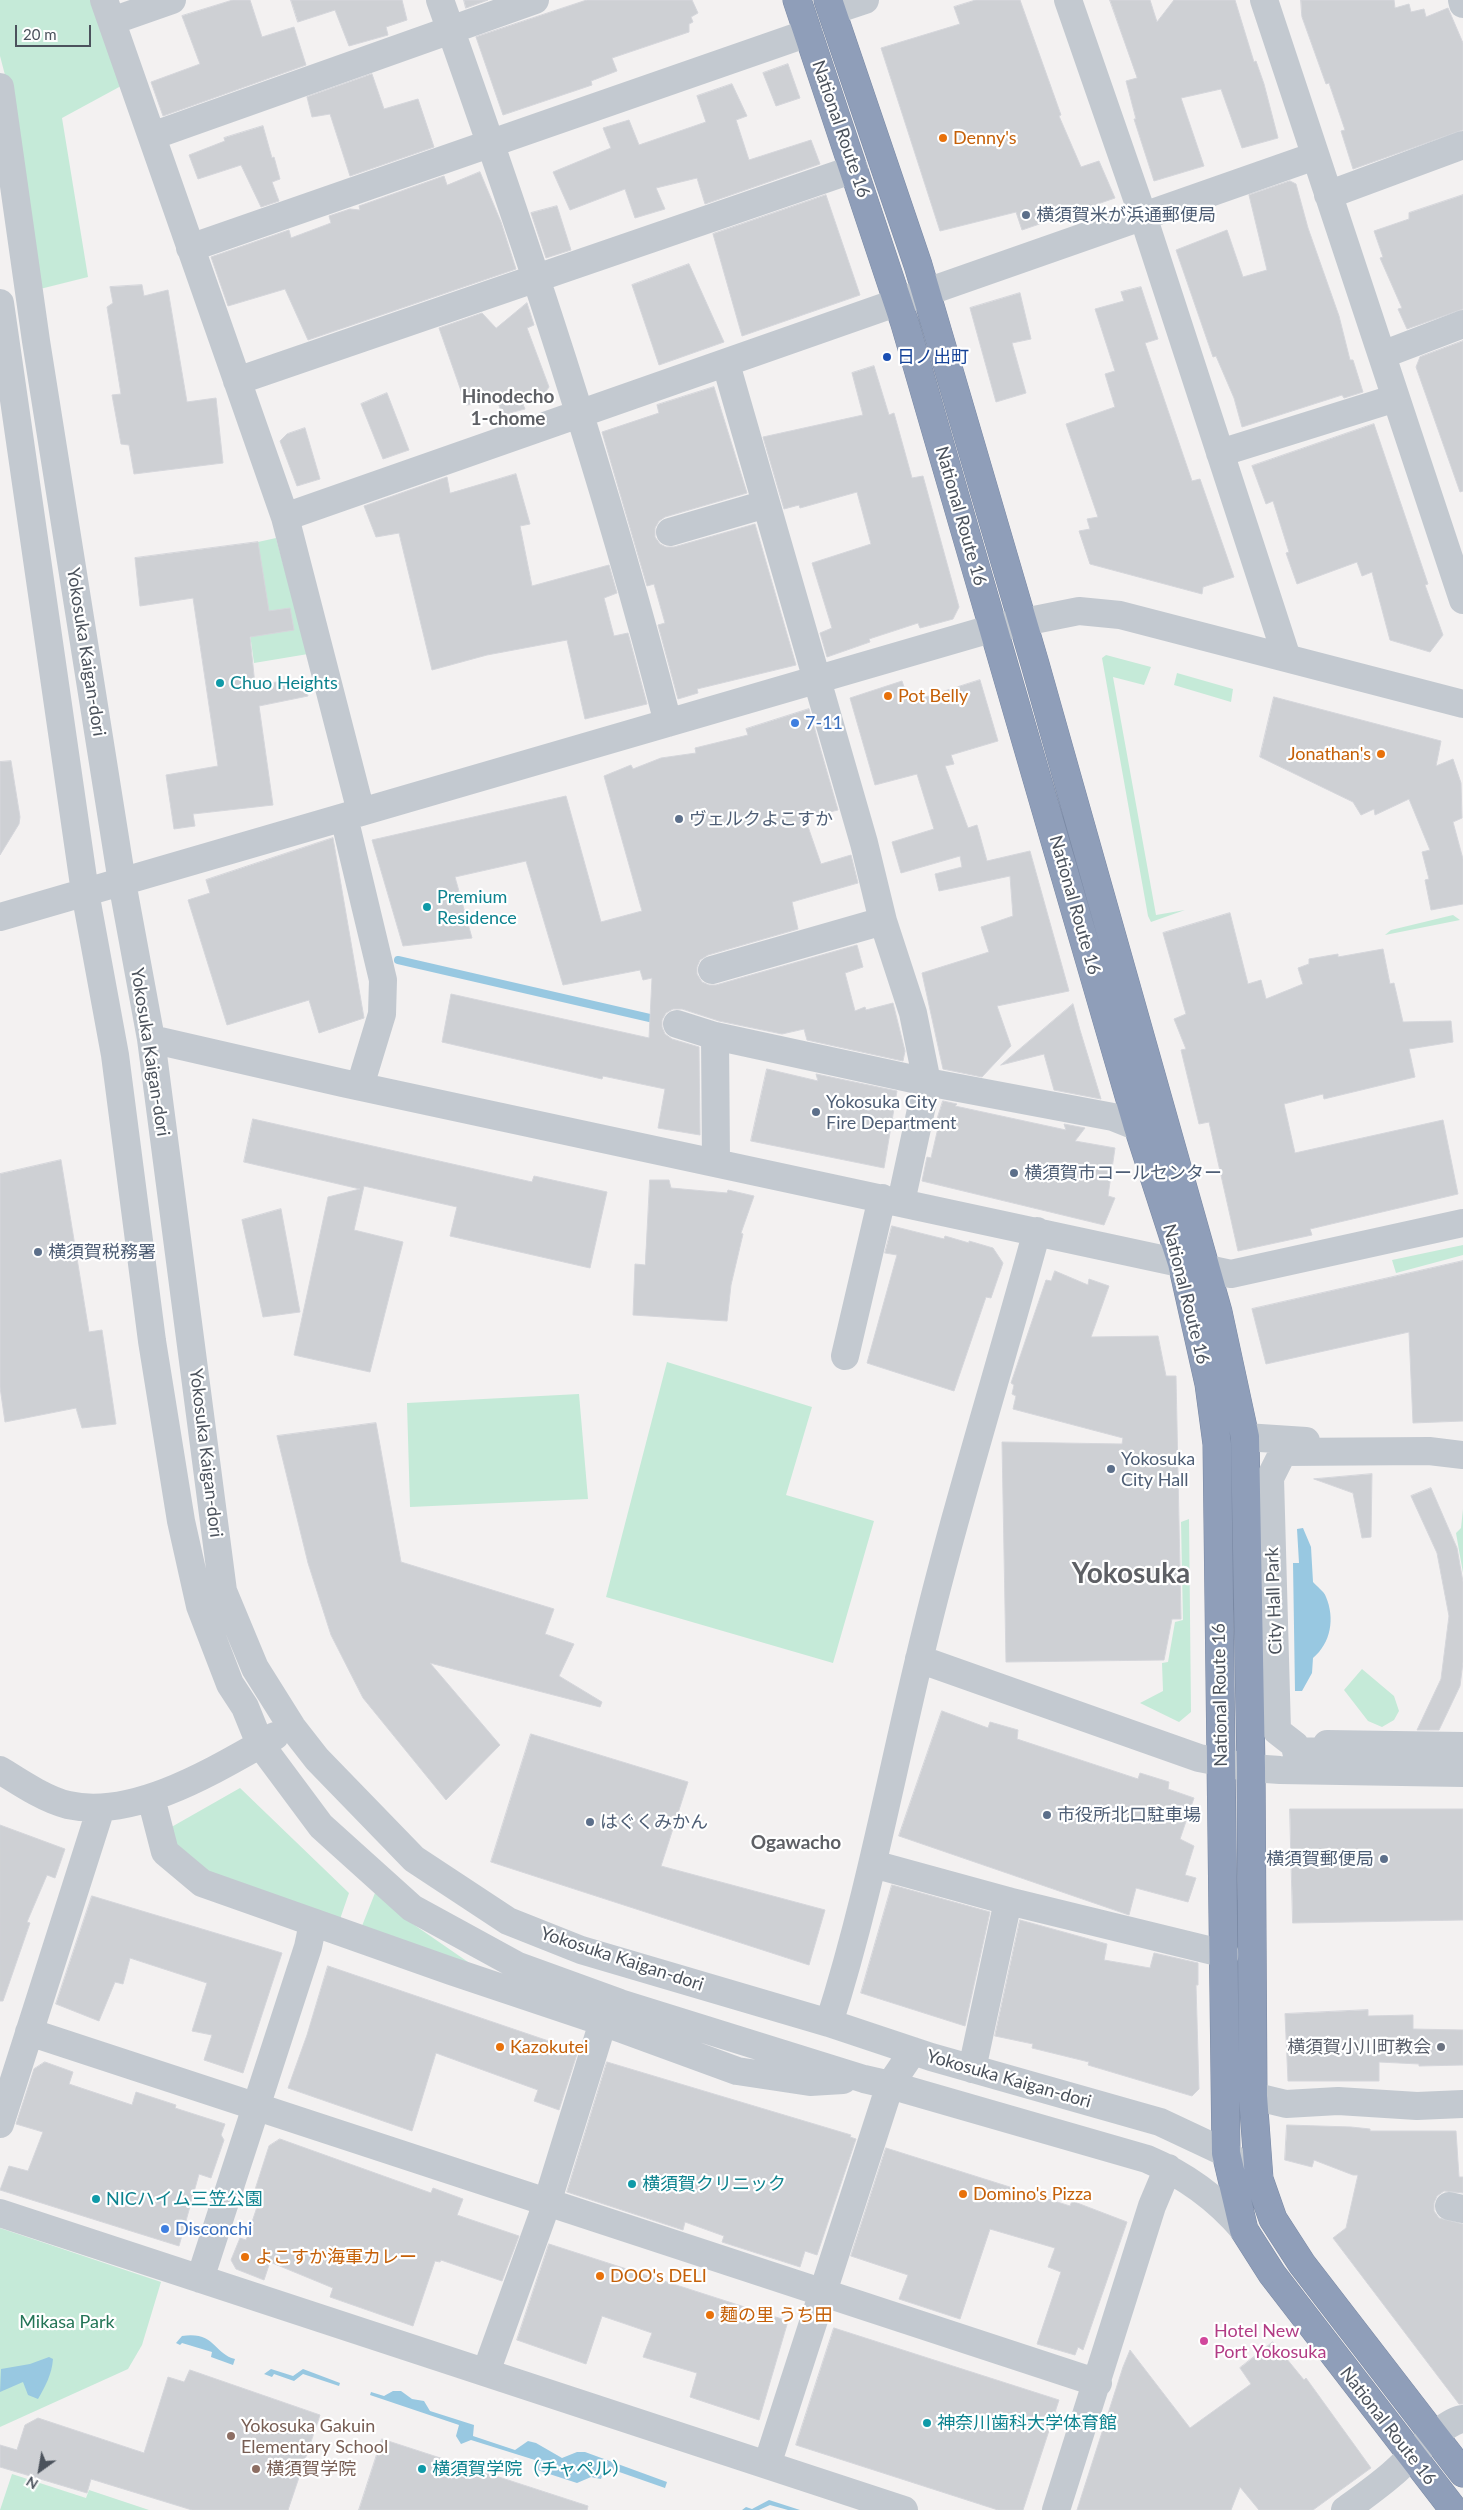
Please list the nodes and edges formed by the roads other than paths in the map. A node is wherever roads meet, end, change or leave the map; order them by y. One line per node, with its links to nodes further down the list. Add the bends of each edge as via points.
1 (172, 0): 11 (street)
2 (440, 0): 12 (street)
3 (535, 0): 12 (street)
4 (797, 0): 13 (highway, National Route 16)
5 (865, 0): 10 (street)
6 (1068, 0): 21 (street)
7 (1264, 0): 18 (street)
8 (1462, 0): 9 (street)
9 (1463, 4)
10 (830, 6): 24 (highway, National Route 16)
11 (108, 11): 15 (street)
12 (450, 29): 15 (street); 16 (street)
13 (808, 33): 16 (street); 19 (highway, National Route 16)
14 (0, 86): 28 (street, Yokosuka Kaigan-dori)
15 (152, 136): 22 (street)
16 (490, 142): 22 (street); 23 (street)
17 (1463, 145): 20 (street)
18 (1315, 156): 20 (street); 21 (street)
19 (854, 169): 23 (street); 25 (highway, National Route 16)
20 (1328, 196): 30 (street)
21 (1143, 216): 24 (street); 35 (street)
22 (190, 248): 32 (street)
23 (536, 278): 32 (street); 34 (street)
24 (926, 293): 25 (street); 40 (highway, National Route 16)
25 (898, 301): 31 (street); 41 (highway, National Route 16)
26 (0, 303): 29 (street, Yokosuka Kaigan-dori)
27 (1463, 324): 30 (street)
28 (36, 341): 29 (street); 47 (street, Yokosuka Kaigan-dori)
29 (4, 348): 48 (street, Yokosuka Kaigan-dori)
30 (1382, 355): 33 (street)
31 (726, 364): 34 (street); 36 (street)
32 (237, 381): 37 (street)
33 (1396, 398): 35 (street); 39 (street)
34 (582, 415): 37 (street); 45 (street)
35 (1220, 452): 42 (street)
36 (766, 504): 38 (street); 43 (street)
37 (285, 517): 46 (street)
38 (670, 532)
39 (1463, 600)
40 (1022, 622): 41 (street); 42 (street, via 1079,611 1102,612); 62 (highway, National Route 16)
41 (994, 628): 43 (street); 57 (highway, National Route 16)
42 (1287, 658): 44 (street)
43 (816, 680): 45 (street); 50 (street, via 864,843)
44 (1463, 704)
45 (668, 723): 46 (street)
46 (352, 815): 47 (street); 56 (street, via 383,980 382,1014)
47 (122, 882): 48 (street); 54 (street, Yokosuka Kaigan-dori)
48 (85, 892): 49 (street); 69 (street, Yokosuka Kaigan-dori, via 115,1055 152,1340 181,1521 200,1606 230,1684 245,1707)
49 (0, 917)
50 (883, 921): 51 (street); 55 (street, via 913,1013)
51 (712, 970)
52 (677, 1024): 53 (street)
53 (715, 1036): 55 (street); 58 (street)
54 (151, 1039): 56 (street); 68 (street, Yokosuka Kaigan-dori, via 223,1591 255,1668)
55 (927, 1082): 57 (street, via 1113,1117); 59 (street)
56 (360, 1086): 58 (street)
57 (1138, 1127): 62 (highway, National Route 16)
58 (716, 1162): 59 (street)
59 (891, 1200): 61 (street); 63 (street)
60 (1463, 1223): 62 (street, via 1231,1274)
61 (1037, 1232): 62 (street); 67 (street, via 981,1422)
62 (1194, 1266): 64 (highway, National Route 16, via 1218,1312); 71 (highway, National Route 16, via 1216,1444)
63 (845, 1356)
64 (1245, 1437): 65 (street); 72 (highway, National Route 16)
65 (1463, 1445)
66 (1463, 1455): 70 (street, City Hall Park, via 1428,1451 1283,1452 1270,1478 1277,1731 1295,1745 1296,1751 1327,1752 1327,1744)
67 (919, 1659): 71 (street, via 1199,1758); 77 (street)
68 (292, 1727): 69 (street); 82 (street, Yokosuka Kaigan-dori, via 317,1759 414,1859 508,1921 581,1950)
69 (260, 1744): 75 (street); 86 (street, Yokosuka Kaigan-dori, via 321,1826 412,1908 518,1966 620,2003)
70 (1463, 1746)
71 (1221, 1762): 72 (street); 80 (highway, National Route 16)
72 (1251, 1768): 74 (street); 87 (highway, National Route 16)
73 (0, 1770): 76 (street, via 22,1785 67,1805)
74 (1463, 1773)
75 (151, 1798): 76 (street); 79 (street, via 165,1852 202,1883)
76 (102, 1808): 83 (street)
77 (873, 1864): 78 (street); 82 (street)
78 (1008, 1901): 80 (street); 85 (street)
79 (313, 1922): 81 (street); 89 (street, via 308,1947)
80 (1225, 1954): 91 (highway, National Route 16)
81 (603, 2022): 86 (street, via 737,2071 810,2082); 94 (street)
82 (829, 2023): 84 (street, Yokosuka Kaigan-dori)
83 (29, 2032): 89 (street); 90 (street)
84 (913, 2051): 85 (street, Yokosuka Kaigan-dori); 86 (street)
85 (972, 2069): 91 (street, Yokosuka Kaigan-dori, via 1160,2122)
86 (877, 2082): 92 (street, Yokosuka Kaigan-dori, via 1147,2159); 98 (street)
87 (1252, 2096): 88 (street, via 1286,2104); 93 (highway, National Route 16)
88 (1463, 2104)
89 (256, 2107): 94 (street); 97 (street)
90 (0, 2124)
91 (1226, 2153): 93 (street, Yokosuka Kaigan-dori); 96 (highway, National Route 16)
92 (1168, 2168): 96 (street, Yokosuka Kaigan-dori, via 1200,2188 1229,2212); 100 (street, via 1152,2206)
93 (1259, 2179): 102 (highway, National Route 16, via 1273,2219 1302,2264)
94 (547, 2203): 98 (street); 99 (street)
95 (0, 2213): 97 (street)
96 (1244, 2230): 103 (highway, National Route 16, via 1272,2274)
97 (200, 2279): 99 (street)
98 (823, 2293): 100 (street); 104 (street)
99 (486, 2372): 104 (street)
100 (1098, 2383): 107 (street)
101 (1463, 2419): 102 (street)
102 (1434, 2436): 103 (street); 105 (highway, National Route 16)
103 (1411, 2456): 108 (street, via 1392,2475); 109 (highway, National Route 16)
104 (767, 2465): 106 (street)
105 (1463, 2473)
106 (904, 2510)
107 (1056, 2510)
108 (1345, 2510)
109 (1454, 2510)

